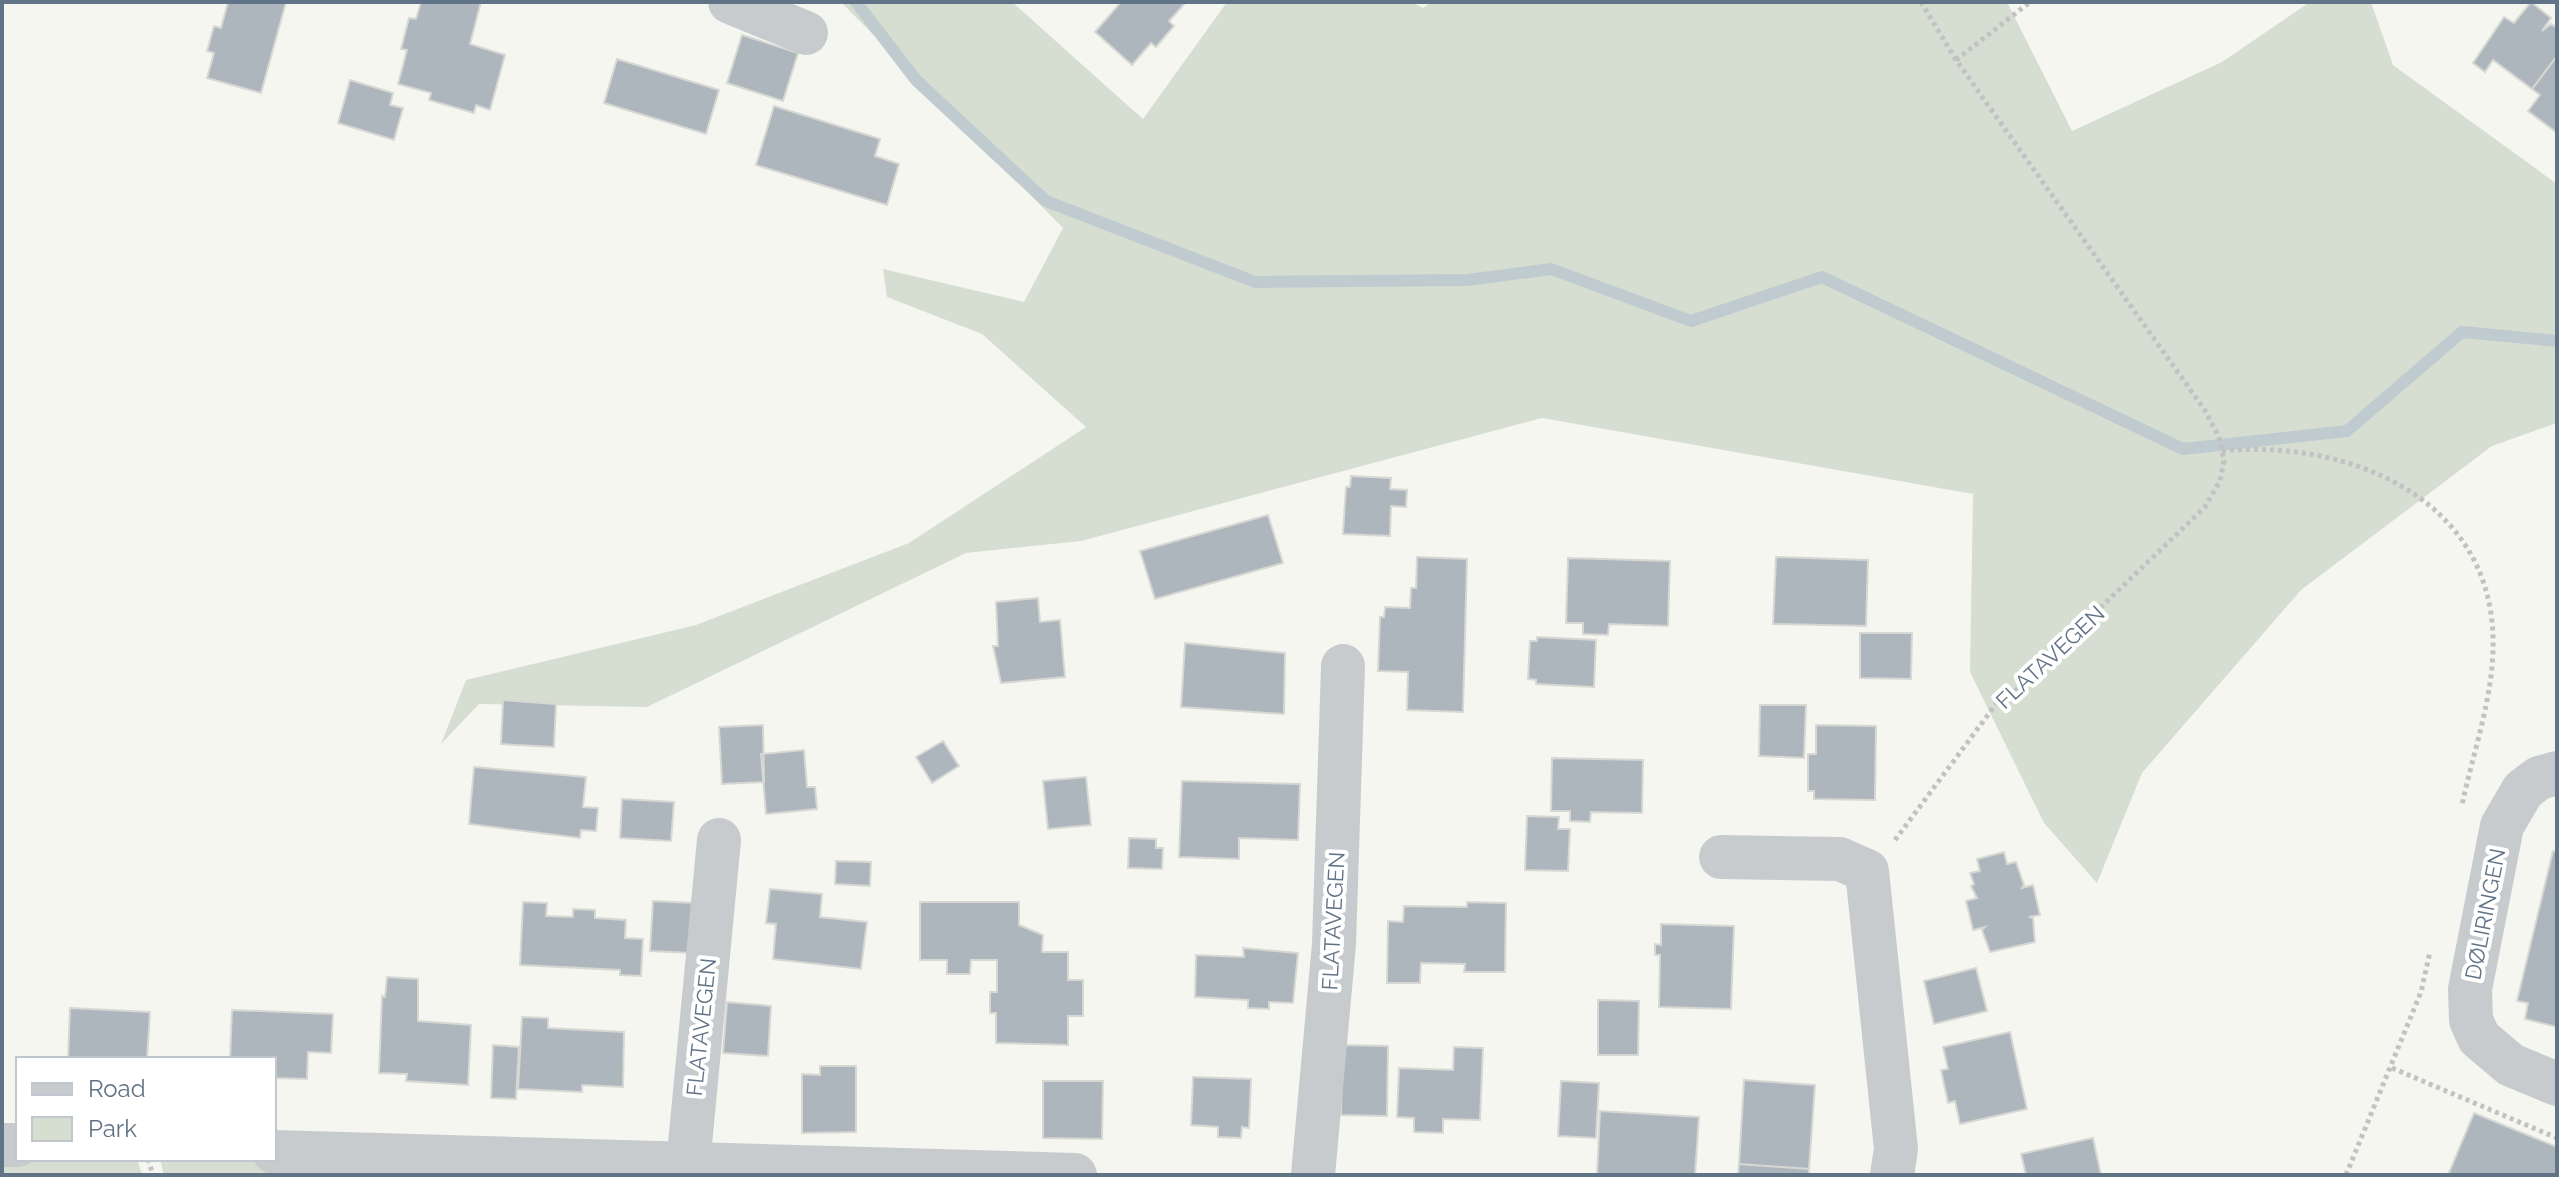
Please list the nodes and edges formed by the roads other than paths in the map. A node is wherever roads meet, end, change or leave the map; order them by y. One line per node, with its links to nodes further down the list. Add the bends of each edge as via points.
1 (730, 2): 2 (street)
2 (806, 33)
3 (1343, 666): 11 (street, FLATAVEGEN, via 1334,944)
4 (2557, 773): 7 (street, DØLIRINGEN, via 2523,790 2502,826 2470,989 2471,1020 2479,1038 2511,1065)
5 (719, 840): 9 (street, FLATAVEGEN)
6 (1721, 857): 12 (street, via 1840,859 1867,871 1896,1149)
7 (2557, 1084)
8 (276, 1152): 9 (street)
9 (688, 1165): 10 (street)
10 (1075, 1175)
11 (1313, 1175)
12 (1892, 1175)

